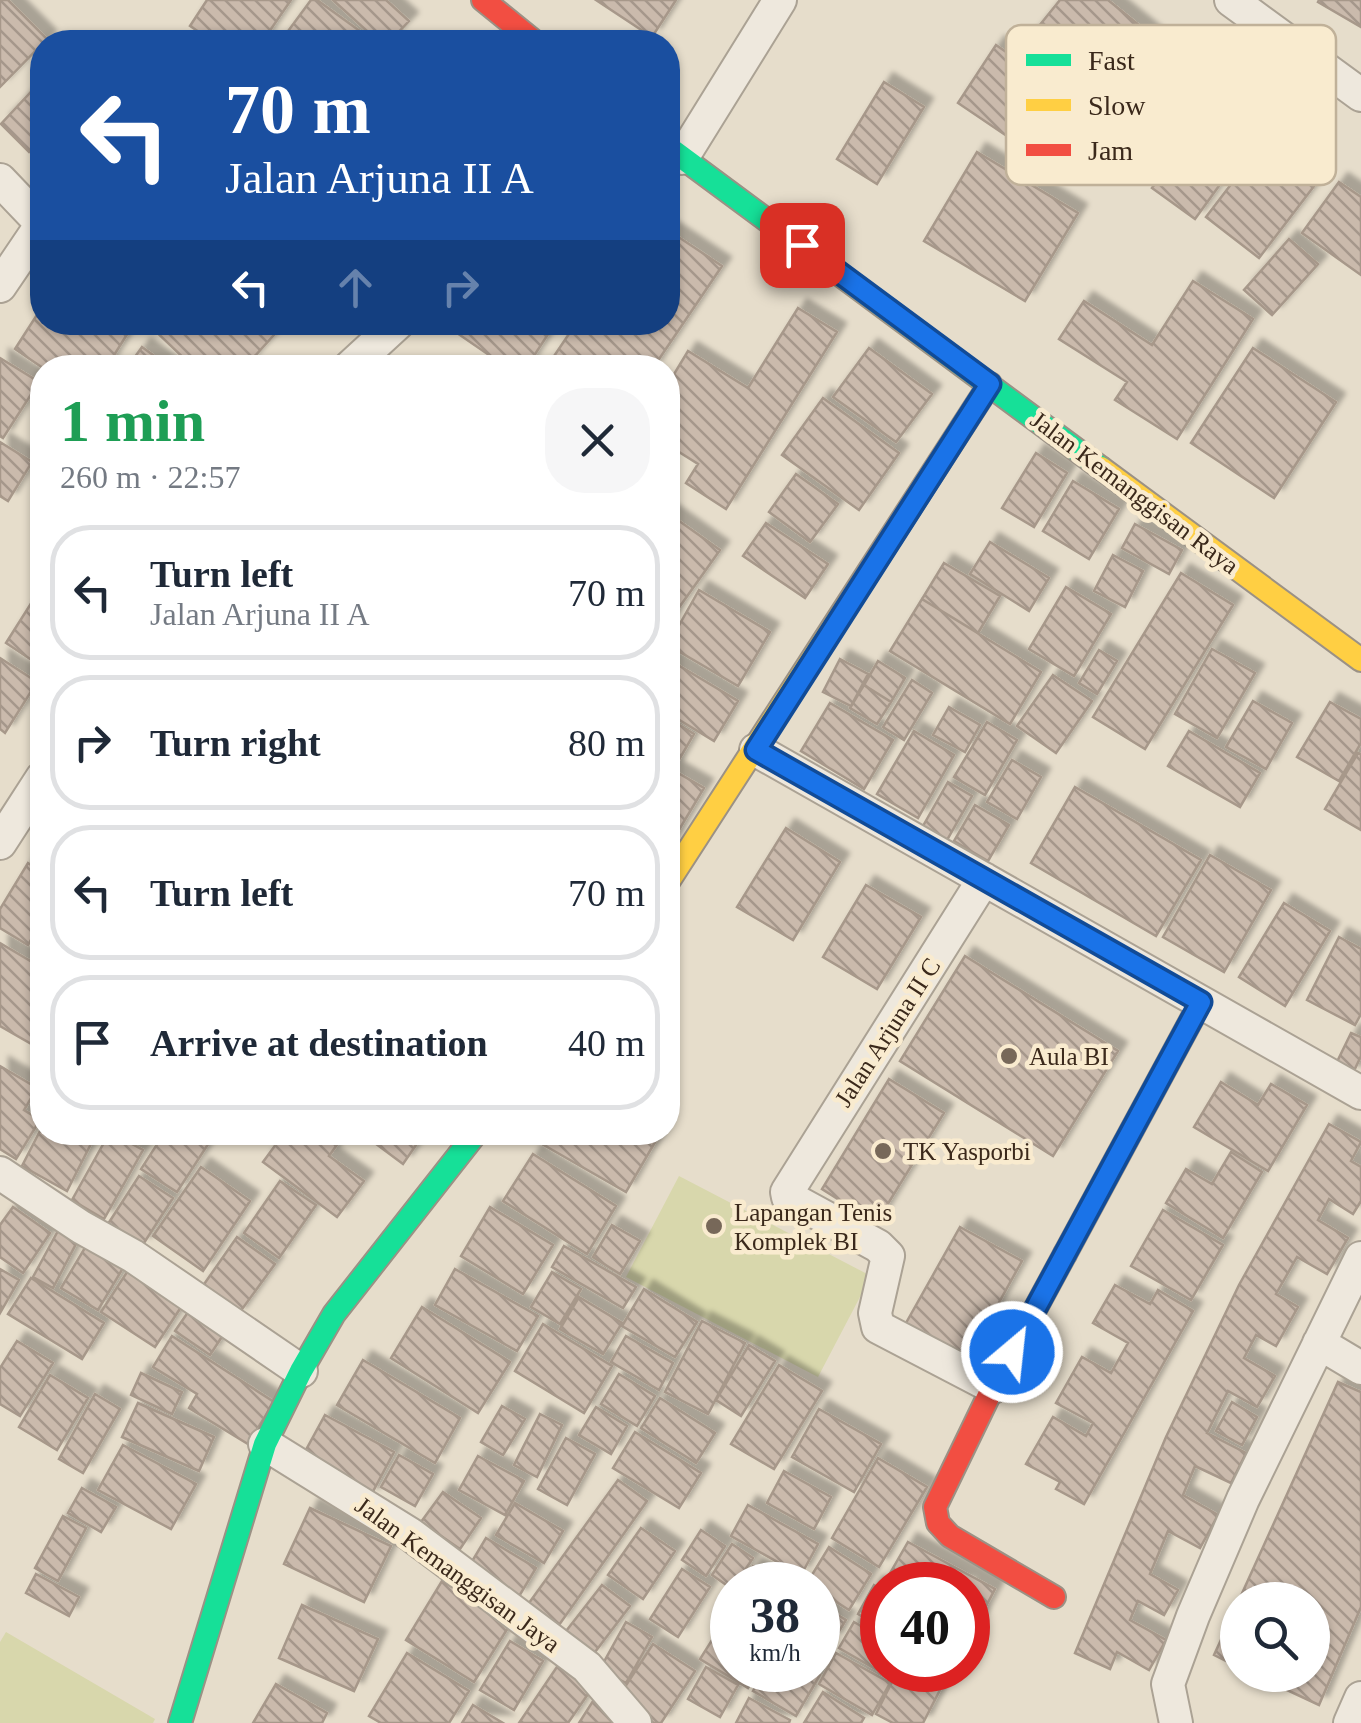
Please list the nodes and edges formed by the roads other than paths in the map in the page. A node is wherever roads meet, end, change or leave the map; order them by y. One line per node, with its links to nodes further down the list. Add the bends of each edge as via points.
1 (483, 0): 5 (street)
2 (780, 0): 8 (street)
3 (1231, 0): 4 (street)
4 (1265, 25)
5 (520, 30)
6 (1336, 78): 7 (street)
7 (1361, 96)
8 (680, 146)
9 (680, 157): 16 (street, Jalan Kemanggisan Raya)
10 (0, 180): 11 (street)
11 (30, 211)
12 (30, 242): 13 (street)
13 (0, 286)
14 (385, 335): 15 (street)
15 (363, 355)
16 (990, 384): 17 (street, Jalan Kemanggisan Raya); 18 (street)
17 (1361, 660)
18 (756, 750): 21 (street); 22 (street)
19 (30, 797): 20 (street)
20 (0, 843)
21 (680, 858)
22 (984, 880): 23 (street); 31 (street, Jalan Arjuna II C, via 790,1184 788,1197 888,1256 874,1312 878,1327)
23 (1201, 1002): 24 (street); 31 (street)
24 (1361, 1093)
25 (468, 1145): 30 (street, via 334,1314)
26 (0, 1173): 30 (street)
27 (1361, 1258): 28 (street)
28 (1318, 1343): 29 (street); 37 (street, via 1186,1633 1168,1684)
29 (1361, 1368)
30 (301, 1372): 32 (street)
31 (993, 1387): 33 (street, via 934,1507 938,1523)
32 (265, 1444): 35 (street); 36 (street, Jalan Kemanggisan Jaya, via 410,1534 587,1666)
33 (1054, 1597)
34 (1361, 1698): 38 (street)
35 (180, 1723)
36 (635, 1723)
37 (1176, 1723)
38 (1350, 1723)

